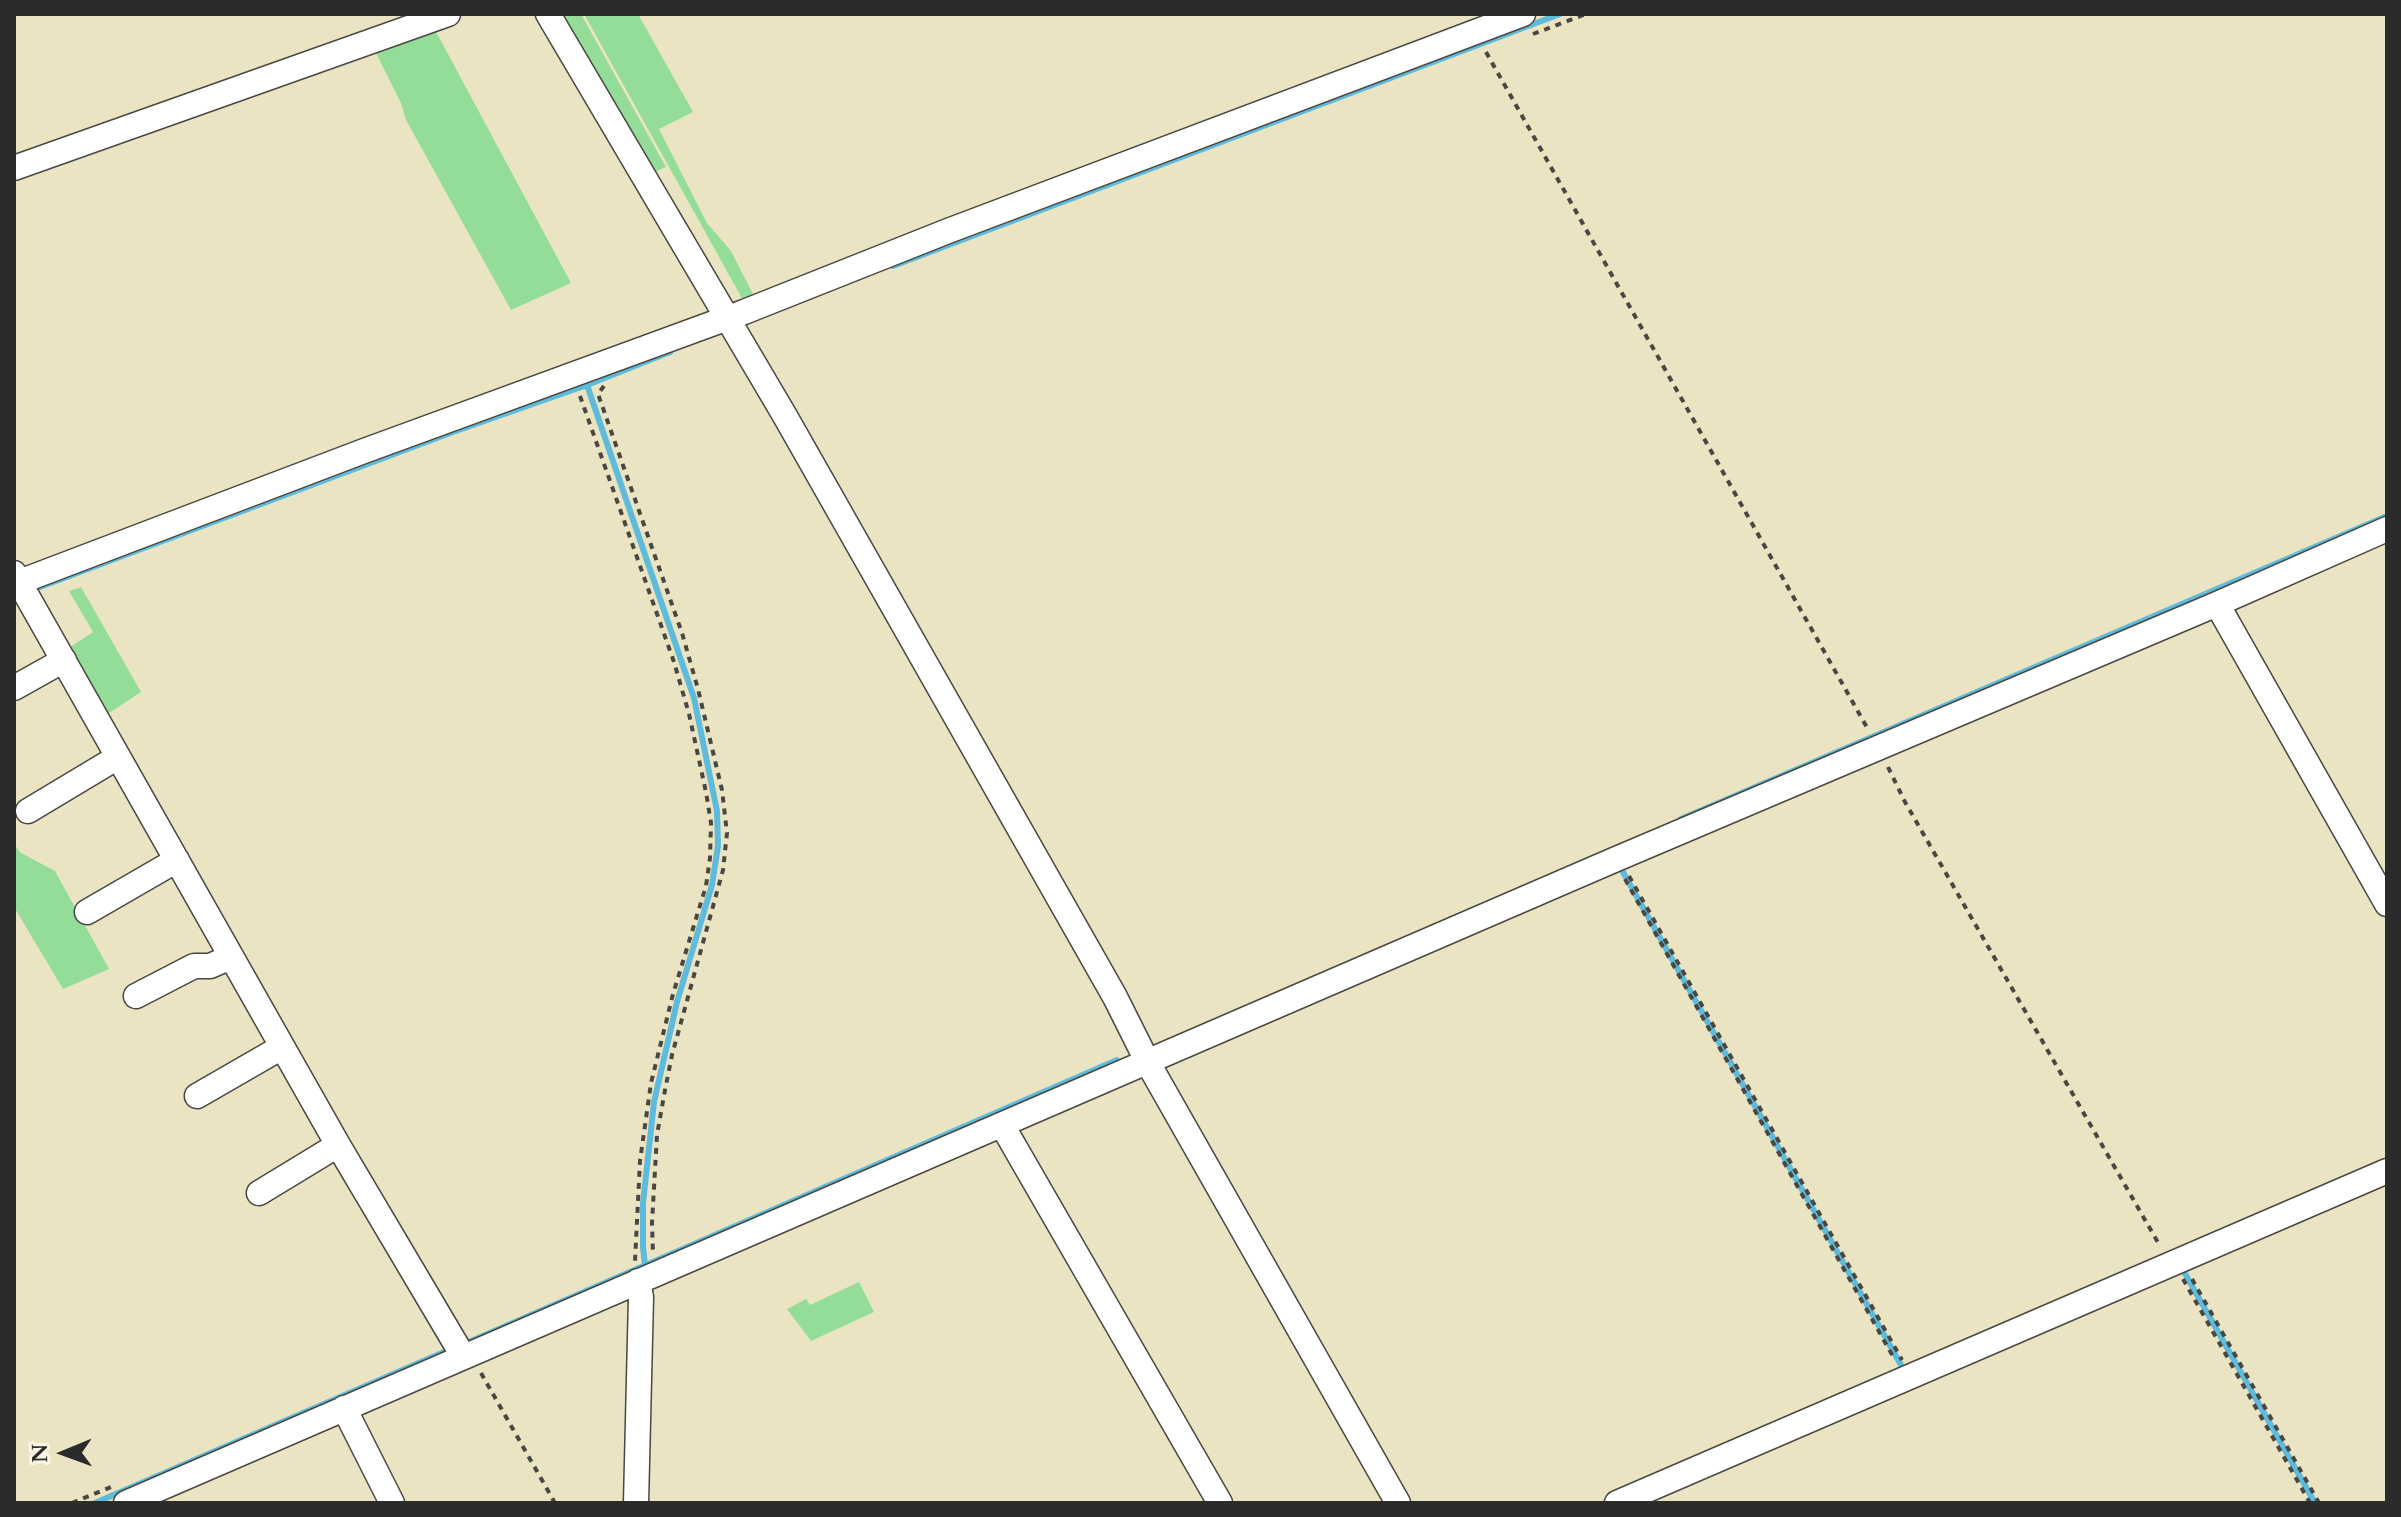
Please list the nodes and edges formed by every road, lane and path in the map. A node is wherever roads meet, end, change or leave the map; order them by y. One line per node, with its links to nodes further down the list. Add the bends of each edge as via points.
1 (448, 14): 6 (street)
2 (548, 14): 7 (street)
3 (1523, 14): 4 (street)
4 (1460, 25): 7 (street)
5 (1486, 52): 15 (path)
6 (14, 168)
7 (729, 324): 11 (street, via 379,445); 25 (street, via 1108,984)
8 (604, 386): 31 (path, via 598,394 698,689 727,833 723,870 672,1055 657,1135)
9 (572, 398): 31 (path, via 581,396 674,662 711,823 706,886 651,1083 640,1161)
10 (2387, 529): 12 (street)
11 (20, 585): 13 (street)
12 (2217, 604): 15 (street); 20 (street)
13 (64, 660): 14 (street); 16 (street)
14 (14, 688)
15 (1873, 740): 18 (street); 32 (path)
16 (118, 757): 17 (street); 19 (street)
17 (28, 811)
18 (1616, 859): 25 (street); 34 (path)
19 (177, 860): 21 (street); 22 (street)
20 (2387, 904)
21 (87, 912)
22 (231, 957): 23 (street, via 194,966); 24 (street)
23 (136, 996)
24 (282, 1047): 26 (street); 28 (street)
25 (1148, 1063): 27 (street); 41 (street)
26 (197, 1096)
27 (1002, 1125): 31 (street); 40 (street)
28 (338, 1145): 30 (street); 33 (street)
29 (2387, 1171): 32 (street)
30 (259, 1193)
31 (645, 1271): 33 (street); 39 (street)
32 (2182, 1272): 34 (street); 43 (path); 44 (path, via 2189,1274)
33 (462, 1351): 35 (street); 38 (path)
34 (1908, 1378): 42 (street)
35 (344, 1408): 36 (street); 37 (street)
36 (126, 1503)
37 (392, 1503)
38 (555, 1503)
39 (636, 1503)
40 (1220, 1503)
41 (1398, 1503)
42 (1617, 1503)
43 (2310, 1503)
44 (2319, 1503)

